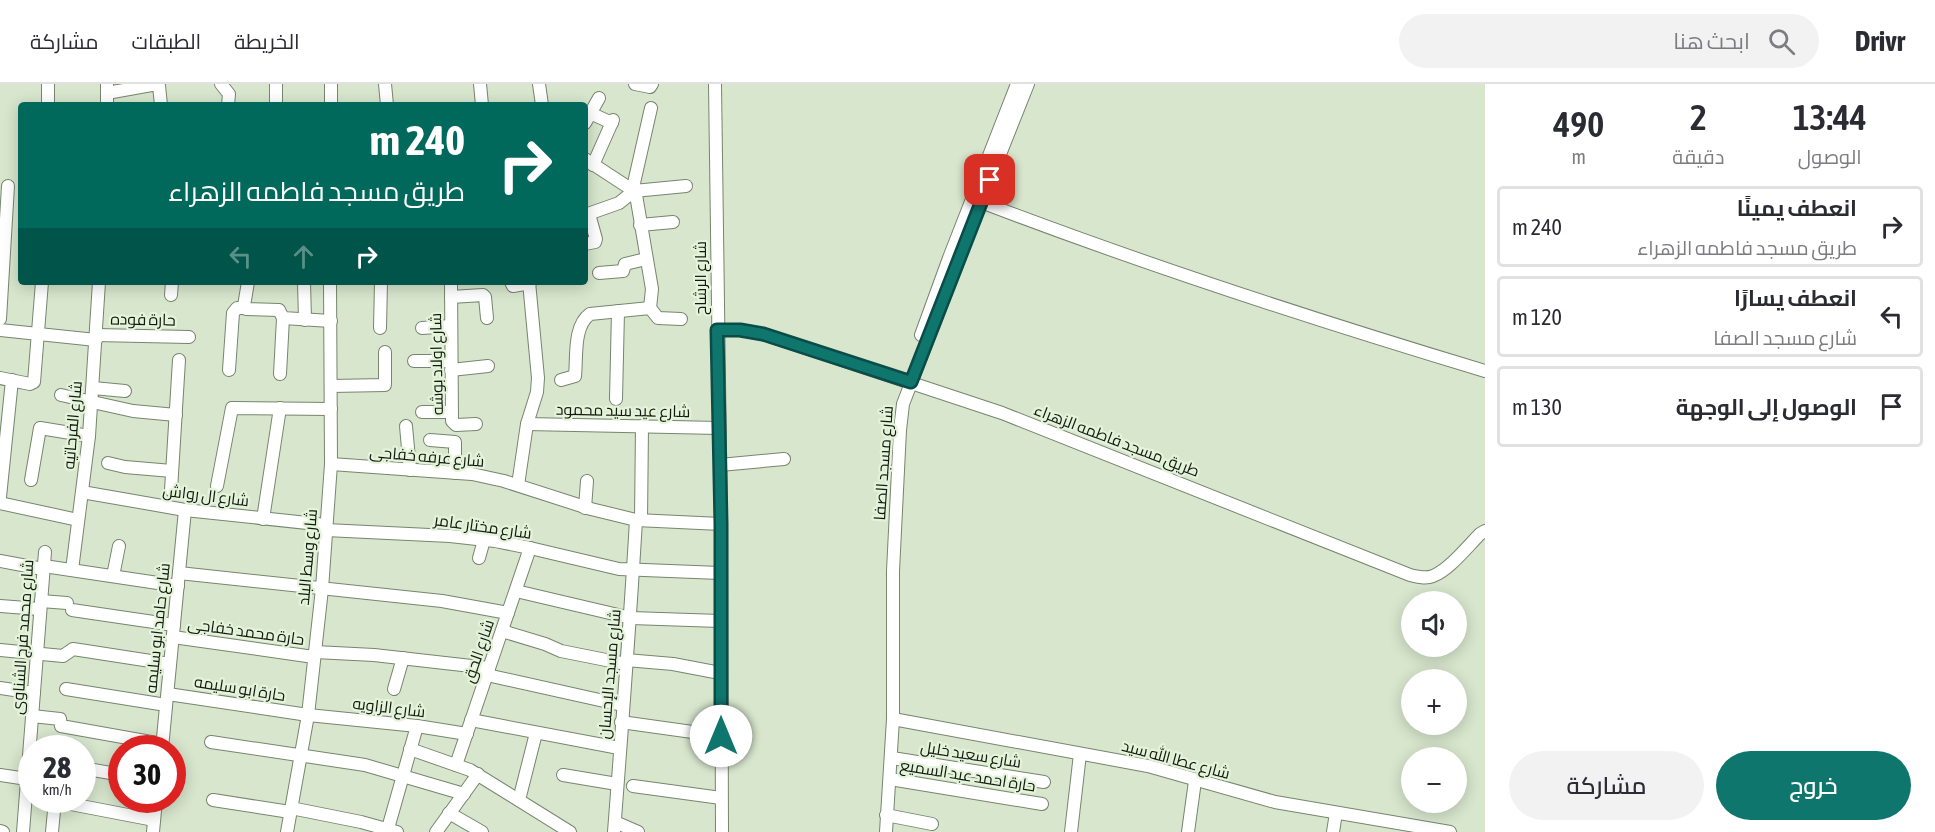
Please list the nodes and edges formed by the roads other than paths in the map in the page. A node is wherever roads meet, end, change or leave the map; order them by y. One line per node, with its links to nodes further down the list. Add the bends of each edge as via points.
1 (48, 84): 15 (street)
2 (221, 84): 17 (street, via 229,94)
3 (276, 84): 18 (street)
4 (331, 84): 19 (street)
5 (385, 84): 20 (street)
6 (480, 84): 21 (street)
7 (539, 84): 22 (street)
8 (635, 84): 9 (street)
9 (652, 84)
10 (715, 84): 61 (street, شارع الرشاح)
11 (1017, 84): 75 (street, شارع مسجد الصفا, via 948,258)
12 (1028, 84): 29 (street, شارع مسجد الصفا)
13 (107, 94): 16 (street, via 157,84)
14 (599, 98): 24 (street)
15 (48, 102)
16 (161, 102)
17 (228, 102)
18 (276, 102)
19 (331, 102)
20 (387, 102)
21 (482, 102)
22 (542, 102)
23 (651, 108): 28 (street)
24 (588, 118): 25 (street, via 613,122)
25 (589, 162): 28 (street)
26 (8, 186): 53 (street)
27 (686, 186): 28 (street)
28 (634, 191): 30 (street, via 619,203); 33 (street)
29 (981, 202): 71 (street, via 1083,241 1332,325); 75 (street, شارع مسجد الصفا)
30 (588, 214)
31 (588, 217): 34 (street, via 596,239)
32 (673, 222): 33 (street)
33 (640, 225): 35 (street)
34 (588, 243)
35 (646, 259): 36 (street, via 625,264 623,271); 49 (street, via 652,289)
36 (599, 273)
37 (42, 285): 62 (street)
38 (99, 285): 63 (street, شارع الفرحاتيه)
39 (172, 285): 46 (street)
40 (248, 285): 48 (street)
41 (304, 285): 55 (street)
42 (330, 285): 56 (street, شارع وسط البلد)
43 (381, 285): 58 (street)
44 (451, 285): 47 (street, شارع اولاد بوشه)
45 (529, 285): 88 (street, via 538,371 537,392)
46 (171, 295)
47 (451, 297): 52 (street, via 483,295); 57 (street, شارع اولاد بوشه)
48 (245, 308): 51 (street, via 279,310); 70 (street, via 237,308 233,313)
49 (650, 308): 50 (street); 54 (street, via 658,318)
50 (618, 311): 74 (street, via 590,314 584,320 575,376); 80 (street)
51 (283, 318): 55 (street); 72 (street)
52 (487, 318)
53 (0, 319)
54 (681, 319)
55 (305, 320): 56 (street)
56 (331, 321): 76 (street, شارع وسط البلد)
57 (451, 326): 59 (street); 68 (street, شارع اولاد بوشه)
58 (380, 328)
59 (422, 328)
60 (0, 330): 62 (street, حارة فوده)
61 (717, 330): 75 (street, طريق مسجد فاطمه الزهراء, via 763,334); 91 (street, شارع الرشاح)
62 (38, 334): 63 (street, حارة فوده); 73 (street, via 34,382)
63 (96, 337): 64 (street, حارة فوده); 77 (street, شارع الفرحاتيه)
64 (189, 337)
65 (385, 352): 76 (street, via 385,385)
66 (179, 360): 86 (street)
67 (414, 362): 68 (street)
68 (451, 365): 69 (street); 85 (street, شارع اولاد بوشه)
69 (488, 366)
70 (230, 369)
71 (1485, 371)
72 (280, 374)
73 (6, 379): 107 (street)
74 (561, 380)
75 (908, 381): 116 (street, طريق مسجد فاطمه الزهراء, via 1002,413 1410,575 1434,576); 155 (street, شارع مسجد الصفا, via 900,430 893,572)
76 (331, 386): 83 (street, شارع وسط البلد)
77 (93, 388): 78 (street); 81 (street, شارع الفرحاتيه)
78 (125, 391)
79 (61, 395): 81 (street)
80 (616, 399)
81 (92, 401): 86 (street); 92 (street, شارع الفرحاتيه)
82 (280, 408): 83 (street); 104 (street, via 231,410); 111 (street)
83 (331, 409): 96 (street, شارع وسط البلد)
84 (422, 412): 85 (street)
85 (452, 412): 87 (street, شارع اولاد بوشه, via 454,424)
86 (176, 416): 99 (street)
87 (476, 424)
88 (527, 424): 90 (street, شارع عيد سيد محمود); 103 (street)
89 (406, 426): 98 (street)
90 (642, 426): 91 (street, شارع عيد سيد محمود); 113 (street, شارع مسجد الإحسان)
91 (719, 428): 97 (street, شارع الرشاح)
92 (90, 436): 101 (street, via 40,428); 106 (street, شارع الفرحاتيه)
93 (430, 440): 100 (street, via 454,442)
94 (784, 459): 97 (street)
95 (108, 463): 99 (street)
96 (332, 464): 98 (street, شارع عرفه خفاجى); 115 (street, شارع وسط البلد)
97 (720, 465): 114 (street, شارع الرشاح)
98 (410, 470): 100 (street, شارع عرفه خفاجى)
99 (172, 471): 105 (street)
100 (455, 473): 103 (street, شارع عرفه خفاجى)
101 (31, 480)
102 (587, 481): 109 (street)
103 (518, 485): 109 (street, شارع عرفه خفاجى)
104 (218, 486)
105 (171, 490)
106 (82, 492): 110 (street, شارع ال رواش); 112 (street, شارع الفرحاتيه)
107 (0, 497)
108 (0, 503): 112 (street)
109 (585, 508): 113 (street, شارع عرفه خفاجى)
110 (185, 510): 111 (street, شارع ال رواش); 126 (street, شارع حامد ابو سليمه)
111 (263, 519): 115 (street, شارع ال رواش)
112 (78, 520): 124 (street, شارع الفرحاتيه)
113 (638, 520): 114 (street, شارع عرفه خفاجى); 125 (street, شارع مسجد الإحسان)
114 (721, 524): 127 (street, شارع الرشاح)
115 (326, 527): 117 (street, شارع مختار عامر); 130 (street, شارع وسط البلد)
116 (1485, 531)
117 (484, 540): 119 (street, شارع مختار عامر); 121 (street)
118 (119, 546): 128 (street)
119 (531, 548): 125 (street, شارع مختار عامر); 131 (street, شارع الحق)
120 (45, 552): 123 (street, شارع محمد فرج الشناوى)
121 (479, 558)
122 (0, 561): 123 (street)
123 (44, 568): 124 (street); 132 (street, شارع محمد فرج الشناوى)
124 (72, 570): 128 (street)
125 (633, 571): 127 (street, شارع مختار عامر); 135 (street, شارع مسجد الإحسان)
126 (179, 573): 129 (street, شارع حامد ابو سليمه); 130 (street)
127 (720, 573): 136 (street, شارع الرشاح)
128 (113, 576): 129 (street)
129 (178, 586): 137 (street, شارع حامد ابو سليمه)
130 (322, 589): 134 (street, via 442,600); 141 (street, شارع وسط البلد)
131 (516, 591): 134 (street, شارع الحق); 135 (street)
132 (41, 605): 133 (street, حارة محمد خفاجى); 137 (street, حارة محمد خفاجى, via 69,607); 140 (street, شارع محمد فرج الشناوى)
133 (0, 606)
134 (508, 613): 138 (street, شارع الحق)
135 (631, 618): 136 (street); 143 (street, شارع مسجد الإحسان)
136 (720, 621): 146 (street, شارع الرشاح)
137 (174, 631): 141 (street, حارة محمد خفاجى); 144 (street, شارع حامد ابو سليمه)
138 (502, 631): 143 (street, via 561,651); 145 (street, شارع الحق)
139 (0, 650): 140 (street)
140 (37, 655): 144 (street, via 64,656 73,649); 150 (street, شارع محمد فرج الشناوى)
141 (315, 655): 142 (street, حارة محمد خفاجى); 153 (street, شارع وسط البلد)
142 (403, 658): 145 (street, حارة محمد خفاجى); 149 (street)
143 (626, 662): 146 (street, via 673,664); 152 (street, شارع مسجد الإحسان)
144 (170, 664): 151 (street, شارع حامد ابو سليمه)
145 (488, 672): 152 (street, حارة محمد خفاجى); 156 (street, شارع الحق)
146 (720, 673): 164 (street, شارع الرشاح)
147 (0, 688): 150 (street)
148 (66, 689): 151 (street, حارة ابو سليمه)
149 (394, 689)
150 (34, 693): 154 (street, شارع محمد فرج الشناوى)
151 (167, 699): 153 (street, حارة ابو سليمه); 163 (street, شارع حامد ابو سليمه)
152 (622, 705): 157 (street, شارع مسجد الإحسان)
153 (308, 715): 158 (street, شارع الزاويه); 169 (street, شارع وسط البلد)
154 (32, 716): 161 (street, شارع محمد فرج الشناوى); 162 (street, via 60,719 61,726)
155 (893, 719): 168 (street, شارع عطا الله سيد); 170 (street, شارع مسجد الصفا)
156 (471, 720): 159 (street); 160 (street, شارع الحق)
157 (621, 722): 164 (street); 166 (street, شارع مسجد الإحسان)
158 (417, 726): 160 (street, شارع الزاويه); 167 (street)
159 (536, 733): 166 (street); 185 (street)
160 (467, 734): 171 (street, شارع الحق)
161 (30, 735)
162 (108, 735)
163 (163, 735)
164 (721, 736): 183 (street, شارع الرشاح)
165 (211, 742): 169 (street)
166 (619, 748): 180 (street, شارع مسجد الإحسان)
167 (410, 749): 171 (street); 175 (street)
168 (1080, 754): 178 (street, شارع عطا الله سيد, via 1148,766); 207 (street)
169 (300, 755): 175 (street, via 365,765); 187 (street, شارع وسط البلد)
170 (892, 758): 177 (street, شارع مسجد الصفا); 179 (street, شارع سعيد خليل)
171 (456, 765): 172 (street)
172 (478, 774): 182 (street); 185 (street)
173 (0, 775): 176 (street)
174 (563, 775): 180 (street)
175 (403, 776): 182 (street); 197 (street)
176 (18, 778)
177 (890, 779): 186 (street, حارة احمد عبد السميع); 193 (street, شارع مسجد الصفا)
178 (1195, 781): 192 (street, شارع عطا الله سيد, via 1256,798); 208 (street)
179 (1044, 782)
180 (617, 784): 196 (street, شارع مسجد الإحسان)
181 (633, 786): 183 (street)
182 (464, 794): 191 (street)
183 (721, 798): 205 (street, شارع الرشاح)
184 (213, 800): 187 (street)
185 (519, 800): 203 (street)
186 (1042, 804)
187 (291, 810): 197 (street); 200 (street, شارع وسط البلد)
188 (96, 811): 195 (street)
189 (24, 813): 198 (street, شارع محمد فرج الشناوى)
190 (54, 813): 199 (street)
191 (449, 813): 201 (street); 202 (street)
192 (1336, 813): 209 (street); 210 (street, شارع عطا الله سيد)
193 (886, 815): 194 (street); 206 (street, شارع مسجد الصفا)
194 (932, 824)
195 (154, 826)
196 (615, 827): 204 (street)
197 (390, 831)
198 (23, 832)
199 (52, 832)
200 (287, 832)
201 (436, 832)
202 (482, 832)
203 (570, 832)
204 (639, 832)
205 (722, 832)
206 (886, 832)
207 (1071, 832)
208 (1188, 832)
209 (1333, 832)
210 (1450, 832)

